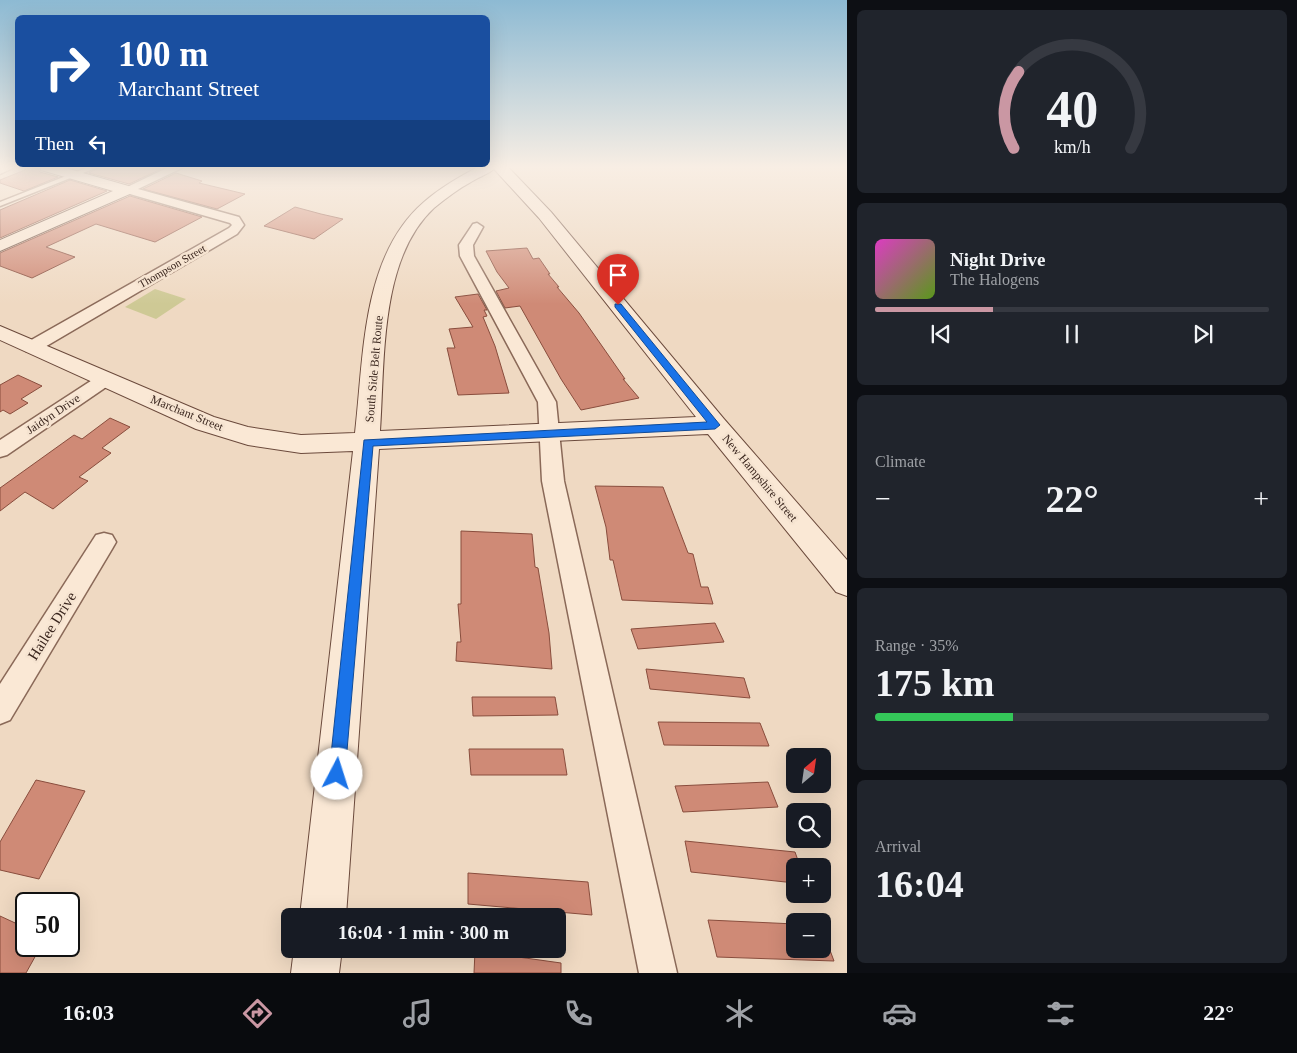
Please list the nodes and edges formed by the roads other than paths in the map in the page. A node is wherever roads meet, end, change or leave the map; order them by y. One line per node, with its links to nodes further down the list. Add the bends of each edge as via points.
1 (76, 212): 6 (main road)
2 (208, 212): 8 (street, Thompson Street, via 235,220 238,225 233,231)
3 (421, 212): 12 (main road, South Side Belt Route, via 394,251 384,278)
4 (543, 212): 10 (main road, New Hampshire Street)
5 (477, 227): 11 (street, via 466,245 468,256 548,402)
6 (0, 246)
7 (0, 332): 8 (main road, Marchant Street)
8 (32, 347): 9 (main road, Marchant Street)
9 (106, 379): 12 (main road, Marchant Street, via 205,423 248,436 301,444); 13 (street, Jaidyn Drive)
10 (715, 425): 11 (main road, Marchant Street); 15 (main road, New Hampshire Street)
11 (550, 434): 12 (main road, Marchant Street); 20 (street, via 553,481)
12 (368, 442): 17 (main road, South Side Belt Route)
13 (0, 450)
14 (104, 542): 16 (street, Hailee Drive)
15 (847, 582)
16 (0, 710)
17 (323, 908)
18 (317, 958): 19 (main road)
19 (315, 973)
20 (658, 973)

